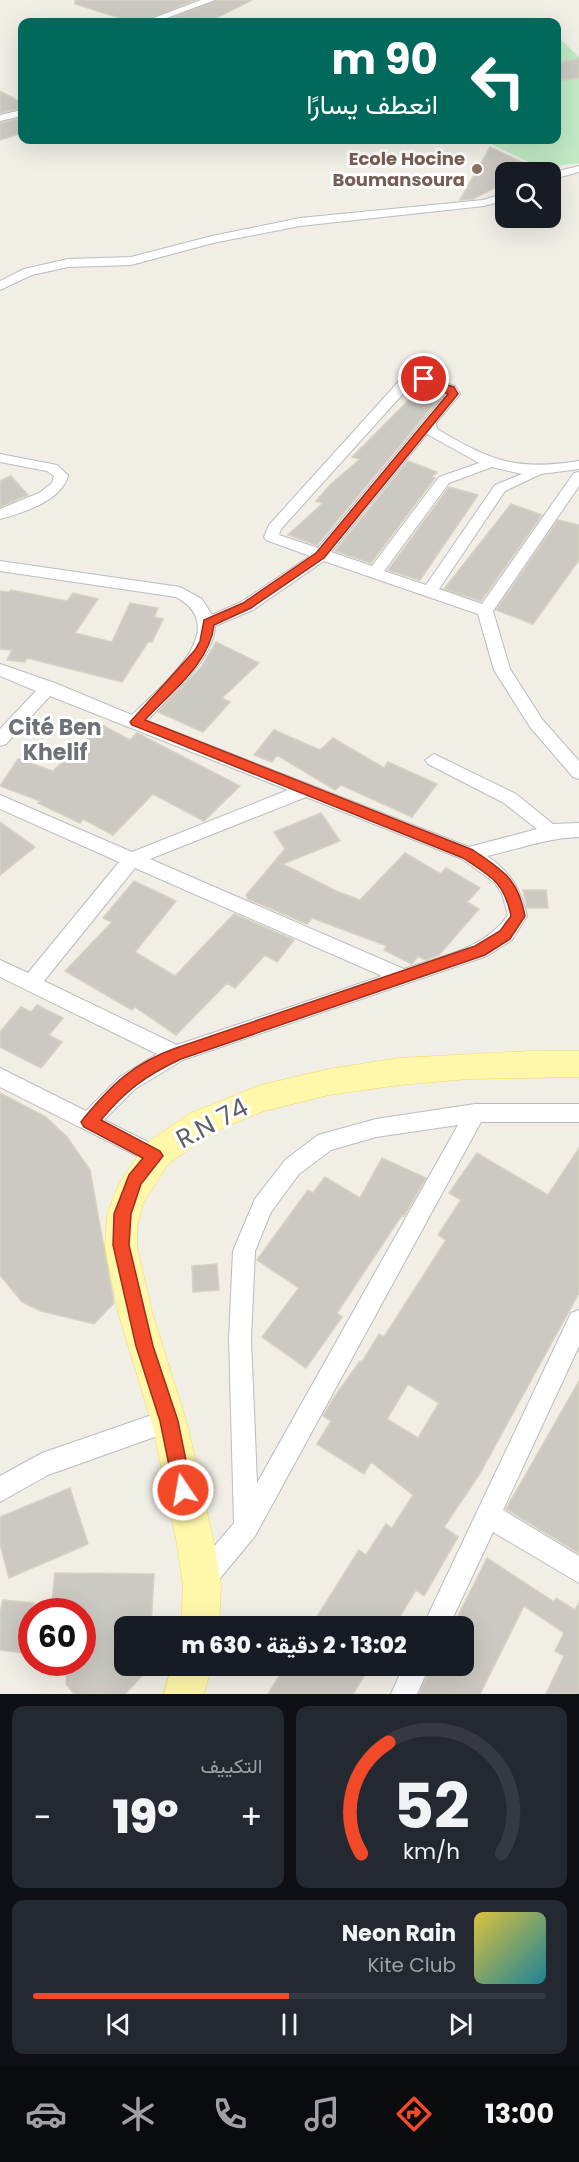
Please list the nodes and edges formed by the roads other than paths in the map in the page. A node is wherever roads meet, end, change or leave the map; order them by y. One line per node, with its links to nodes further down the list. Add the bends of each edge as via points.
1 (210, 0): 2 (street)
2 (159, 18)
3 (18, 114): 4 (street)
4 (0, 118)
5 (579, 169): 6 (street)
6 (561, 174)
7 (495, 200): 8 (street, via 300,222 131,261 68,263 28,272)
8 (0, 286)
9 (429, 423): 11 (street, via 432,431); 16 (street); 16 (street, via 453,394 450,389 424,379 413,379 405,383 274,528 271,537 277,541)
10 (0, 458): 15 (street, via 52,468 61,475 59,485 44,496)
11 (491, 463): 13 (street); 18 (street, via 444,480)
12 (579, 465): 13 (street)
13 (546, 470): 19 (street, via 500,488)
14 (579, 476): 20 (street)
15 (0, 514)
16 (320, 556): 18 (street); 21 (street, via 263,596)
17 (0, 566): 21 (street, via 180,592 200,604)
18 (374, 574): 19 (street)
19 (429, 592): 20 (street)
20 (485, 611): 27 (street, via 502,670 536,723)
21 (208, 623): 24 (street, via 200,652)
22 (0, 670): 23 (street)
23 (49, 687): 24 (street); 25 (street)
24 (136, 722): 28 (street)
25 (0, 740)
26 (434, 760): 30 (street, via 498,790 535,815)
27 (579, 773)
28 (307, 790): 32 (street); 33 (street)
29 (0, 802): 33 (street)
30 (549, 831): 31 (street); 32 (street, via 536,838)
31 (579, 831)
32 (468, 854): 35 (street, via 502,877 514,895 518,916 505,935 480,951)
33 (132, 859): 35 (street); 36 (street)
34 (0, 968): 36 (street)
35 (403, 977): 37 (street)
36 (31, 983): 37 (street)
37 (176, 1054): 42 (street, via 118,1088)
38 (579, 1064): 43 (main road, R.N 74, via 520,1062 423,1067 273,1094 244,1102 206,1120)
39 (0, 1077): 42 (street)
40 (475, 1113): 41 (street); 48 (street); 48 (street, via 376,1128 325,1142 292,1167 263,1206 243,1262 240,1339)
41 (579, 1113)
42 (89, 1122): 43 (street)
43 (155, 1156): 45 (main road, R.N 74, via 134,1180 122,1214 121,1245 144,1346)
44 (579, 1321): 47 (street)
45 (169, 1421): 46 (street, via 42,1465); 50 (main road, R.N 74)
46 (0, 1490)
47 (488, 1515): 49 (street); 52 (street)
48 (246, 1527): 50 (street)
49 (579, 1570)
50 (202, 1581): 51 (main road, R.N 74)
51 (200, 1616)
52 (441, 1616)
53 (412, 1676): 54 (street)
54 (404, 1694)

